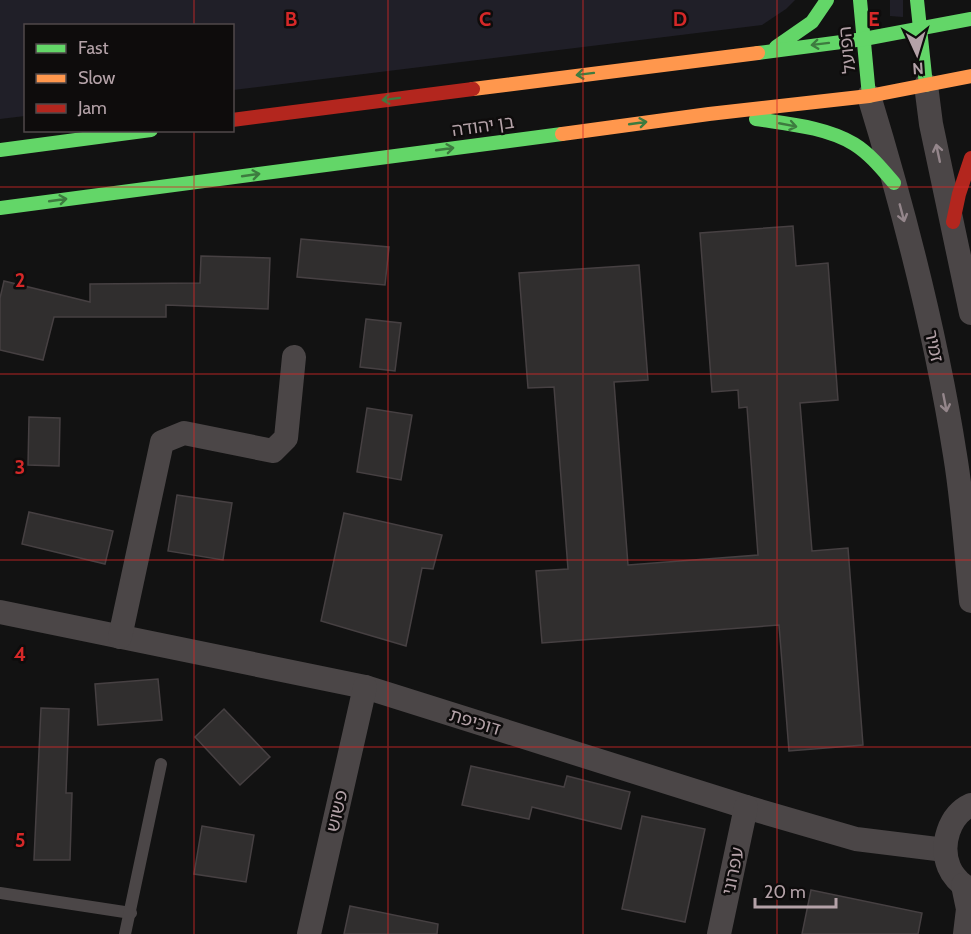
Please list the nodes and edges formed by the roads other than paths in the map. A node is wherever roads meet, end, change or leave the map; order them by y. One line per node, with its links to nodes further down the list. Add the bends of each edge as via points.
1 (827, 0): 7 (street, via 812,22)
2 (860, 0): 6 (street, הפועל)
3 (917, 0): 5 (street)
4 (971, 19): 5 (street)
5 (919, 30): 6 (street); 9 (street)
6 (864, 39): 7 (street, one-way to 7); 10 (street, הפועל)
7 (771, 50): 12 (street, one-way to 12)
8 (971, 76): 9 (street, בן יהודה)
9 (926, 86): 10 (street, בן יהודה); 18 (street, one-way to 9)
10 (869, 96): 11 (street, בן יהודה); 16 (street, זמיר)
11 (709, 114): 16 (street, one-way to 16, via 811,129 852,143 874,159); 17 (street, בן יהודה, one-way to 11)
12 (234, 120)
13 (136, 132): 14 (street)
14 (0, 150)
15 (971, 158): 18 (street)
16 (894, 183): 21 (street, זמיר, one-way to 21, via 916,266 956,457)
17 (0, 208)
18 (953, 222): 19 (street)
19 (971, 313)
20 (294, 357): 23 (street, via 286,438 273,451 184,433 162,442)
21 (971, 601)
22 (0, 612): 23 (street, דוכיפת)
23 (120, 637): 24 (street, דוכיפת)
24 (365, 687): 27 (street, דוכיפת); 33 (street, פשוש)
25 (161, 765): 31 (lane)
26 (971, 805): 28 (street, via 955,818 947,833)
27 (746, 807): 28 (street, דוכיפת, via 856,839); 34 (street, עפרוני)
28 (945, 850): 29 (street, via 948,866)
29 (967, 888): 35 (street, via 969,909)
30 (0, 893): 31 (lane)
31 (131, 913): 32 (lane)
32 (125, 934)
33 (309, 934)
34 (719, 934)
35 (964, 934)

